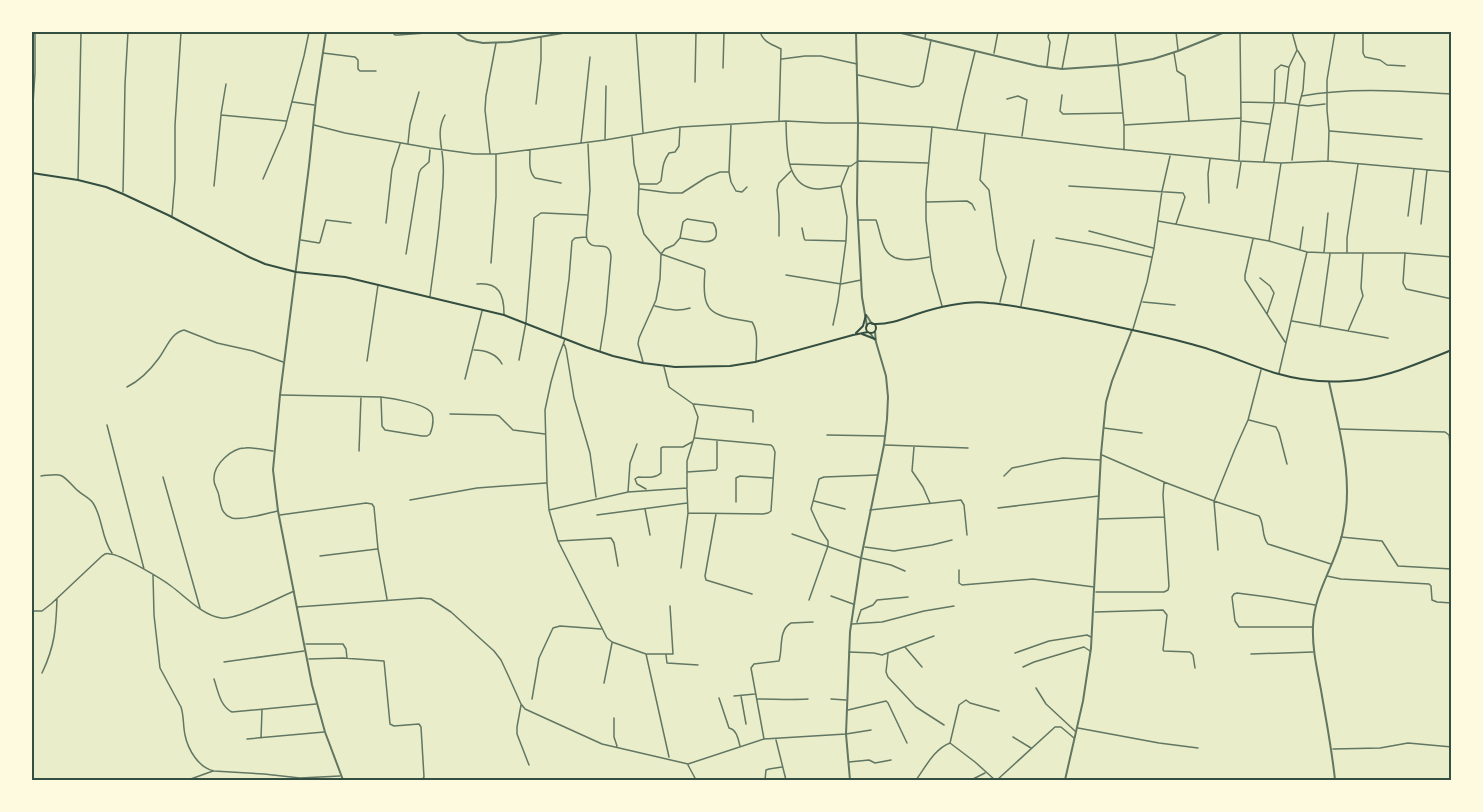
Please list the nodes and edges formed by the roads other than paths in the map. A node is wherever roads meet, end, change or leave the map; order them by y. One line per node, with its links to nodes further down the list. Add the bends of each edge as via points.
1 (36, 32): 34 (street)
2 (81, 32): 122 (street)
3 (128, 32): 132 (street)
4 (181, 32): 139 (street)
5 (309, 32): 61 (street)
6 (317, 32): 7 (street)
7 (326, 32): 39 (street)
8 (392, 32): 9 (street)
9 (440, 32)
10 (455, 32): 35 (street, via 468,40)
11 (563, 32): 12 (street); 30 (street)
12 (598, 32)
13 (636, 32): 88 (street)
14 (696, 32): 52 (street)
15 (724, 32): 48 (street)
16 (759, 32): 42 (street, via 771,45 781,48)
17 (856, 32): 43 (street)
18 (899, 32): 31 (street)
19 (926, 32): 31 (street)
20 (998, 32): 40 (street)
21 (1049, 32): 46 (street)
22 (1069, 32): 49 (street)
23 (1115, 32): 44 (street)
24 (1176, 32): 38 (street)
25 (1225, 32): 38 (street)
26 (1240, 32): 62 (street)
27 (1292, 32): 36 (street)
28 (1335, 32): 55 (street)
29 (1363, 32): 45 (street, via 1365,57)
30 (542, 37): 35 (street); 66 (street)
31 (925, 38): 32 (street)
32 (931, 39): 37 (street); 51 (street, via 920,86)
33 (32, 43): 34 (street)
34 (36, 43): 65 (street)
35 (496, 43): 101 (street, via 485,110)
36 (1297, 50): 47 (street); 59 (street, via 1305,63)
37 (975, 51): 40 (street); 85 (street)
38 (1176, 52): 44 (street); 77 (street, via 1177,71 1185,78)
39 (323, 53): 50 (street, via 355,57 360,71); 69 (street)
40 (993, 54): 46 (street)
41 (590, 57): 95 (street)
42 (781, 59): 43 (street, via 822,56); 76 (street)
43 (857, 64): 51 (street)
44 (1119, 66): 49 (street); 70 (street)
45 (1405, 66)
46 (1047, 67): 49 (street)
47 (1289, 67): 63 (street, via 1281,65 1275,70); 64 (street)
48 (723, 68)
49 (1062, 69)
50 (376, 71)
51 (857, 75): 78 (street)
52 (695, 82)
53 (226, 84): 71 (street)
54 (606, 86): 92 (street)
55 (1327, 91): 57 (street); 59 (street); 67 (street)
56 (419, 92): 96 (street)
57 (1452, 94)
58 (1062, 95): 70 (street, via 1063,114)
59 (1302, 96): 68 (street)
60 (1007, 99): 90 (street, via 1018,96 1027,100)
61 (292, 101): 69 (street); 74 (street)
62 (1241, 102): 63 (street); 73 (street)
63 (1274, 103): 64 (street); 82 (street)
64 (1285, 103): 68 (street)
65 (33, 104)
66 (536, 104)
67 (1327, 104): 68 (street); 86 (street)
68 (1299, 105): 109 (street)
69 (315, 106): 79 (street)
70 (1123, 113): 81 (street)
71 (221, 115): 74 (street); 125 (street)
72 (445, 115): 98 (street)
73 (1241, 120): 77 (street); 82 (street); 106 (street)
74 (287, 121): 121 (street)
75 (786, 121): 76 (street); 78 (street); 113 (street)
76 (779, 122): 80 (street)
77 (1189, 122): 81 (street)
78 (858, 123): 84 (street); 105 (street)
79 (313, 124): 93 (street); 154 (street)
80 (731, 124): 83 (street); 118 (street)
81 (1124, 124): 100 (street)
82 (1270, 124): 108 (street)
83 (680, 127): 88 (street); 124 (street, via 679,146 665,159 661,181)
84 (932, 127): 85 (street); 110 (street)
85 (957, 130): 87 (street)
86 (1329, 131): 91 (street); 107 (street)
87 (986, 133): 90 (street); 182 (street, via 980,180 989,190 997,250 1006,278)
88 (643, 134): 89 (street)
89 (632, 136): 92 (street); 124 (street)
90 (1022, 137): 100 (street)
91 (1422, 138)
92 (605, 140): 94 (street)
93 (400, 143): 96 (street); 143 (street, via 392,169)
94 (588, 143): 95 (street); 137 (street)
95 (580, 144): 99 (street)
96 (408, 145): 97 (street)
97 (430, 148): 98 (street); 166 (street, via 429,162 420,168)
98 (440, 149): 101 (street); 179 (street, via 440,231)
99 (530, 150): 102 (street); 123 (street, via 533,176)
100 (1124, 150): 103 (street)
101 (490, 154): 102 (street)
102 (496, 154): 171 (street)
103 (1170, 154): 104 (street); 131 (street)
104 (1210, 159): 106 (street); 134 (street)
105 (858, 161): 110 (street); 114 (street); 140 (street)
106 (1240, 161): 108 (street); 129 (street)
107 (1328, 161): 109 (street); 112 (street)
108 (1264, 162): 111 (street)
109 (1292, 162): 111 (street)
110 (929, 163): 133 (street)
111 (1281, 163): 157 (street)
112 (1358, 163): 115 (street); 163 (street)
113 (789, 164): 114 (street); 117 (street)
114 (849, 166): 126 (street)
115 (1414, 168): 116 (street); 138 (street)
116 (1427, 169): 119 (street); 145 (street)
117 (791, 171): 126 (street, via 800,182 816,189); 149 (street, via 777,190)
118 (729, 172): 128 (street, via 736,191); 130 (street, via 707,177 682,193)
119 (1452, 172)
120 (32, 173): 122 (main road)
121 (263, 179)
122 (78, 180): 132 (main road)
123 (561, 183)
124 (639, 184): 130 (street)
125 (214, 186)
126 (841, 186): 156 (street, via 847,217)
127 (1070, 186): 131 (street)
128 (747, 187)
129 (1237, 188)
130 (639, 189): 167 (street, via 641,226 648,241)
131 (1162, 191): 141 (street); 144 (street, via 1183,193 1185,197)
132 (123, 194): 139 (main road)
133 (926, 202): 135 (street, via 967,201); 168 (street)
134 (1209, 203)
135 (975, 210)
136 (1328, 213): 161 (street)
137 (588, 215): 150 (street); 193 (street, via 541,213 534,218)
138 (1408, 216)
139 (172, 217): 172 (main road, via 249,257)
140 (858, 220): 168 (street, via 876,220 889,255 904,260); 175 (street)
141 (1158, 221): 144 (street); 158 (street)
142 (351, 223): 154 (street, via 326,220 320,242)
143 (386, 223)
144 (1176, 224): 153 (street)
145 (1421, 224)
146 (1303, 227): 159 (street)
147 (802, 228): 156 (street, via 805,240)
148 (1089, 231): 158 (street)
149 (779, 236)
150 (586, 237): 205 (street, via 572,241); 213 (street, via 590,244 611,252)
151 (680, 238): 151 (street, via 712,242 717,228 713,222 687,219); 167 (street)
152 (1056, 238): 170 (street)
153 (1253, 238): 157 (street); 191 (street, via 1245,280)
154 (300, 240): 172 (street)
155 (1034, 240): 186 (street)
156 (846, 241): 177 (street)
157 (1269, 242): 159 (street)
158 (1154, 248): 170 (street)
159 (1300, 249): 160 (street)
160 (1307, 252): 161 (street); 192 (street)
161 (1324, 253): 162 (street)
162 (1330, 253): 163 (street); 198 (street)
163 (1347, 253): 164 (street)
164 (1363, 253): 165 (street); 201 (street, via 1363,296)
165 (1405, 253): 169 (street); 180 (street, via 1406,290)
166 (406, 254)
167 (661, 254): 184 (street); 217 (street, via 704,268 704,291 711,310 725,318 755,325)
168 (930, 257): 185 (street)
169 (1452, 257)
170 (1152, 258): 181 (street)
171 (491, 263)
172 (296, 272): 178 (main road); 216 (street)
173 (786, 275): 177 (street)
174 (1260, 278): 191 (street, via 1274,293)
175 (861, 280): 177 (street); 189 (street)
176 (477, 284): 190 (street, via 487,283 502,294)
177 (841, 284): 196 (street)
178 (378, 285): 179 (main road); 215 (street)
179 (430, 297): 188 (main road)
180 (1452, 299)
181 (1142, 302): 183 (street); 199 (street)
182 (1000, 304): 185 (main road); 186 (main road)
183 (1175, 305)
184 (654, 306): 187 (street); 218 (street, via 639,338)
185 (942, 307): 194 (main road)
186 (1021, 307): 199 (main road)
187 (690, 308)
188 (483, 310): 190 (main road); 211 (street)
189 (866, 314): 195 (street); 197 (street); 203 (main road, via 863,326)
190 (504, 315): 193 (main road)
191 (1267, 315): 210 (street)
192 (1291, 321): 198 (street); 210 (street)
193 (526, 322): 205 (main road); 214 (street)
194 (891, 322): 195 (main road); 200 (main road)
195 (872, 324): 197 (main road); 200 (main road)
196 (833, 325)
197 (867, 327): 202 (main road); 203 (main road)
198 (1320, 327): 201 (street)
199 (1132, 330): 221 (main road, via 1196,345); 234 (street, via 1108,393)
200 (876, 331): 202 (main road); 208 (street)
201 (1348, 332): 206 (street)
202 (869, 333): 204 (main road); 208 (street)
203 (854, 334): 204 (main road); 217 (main road)
204 (860, 334): 208 (main road)
205 (561, 337): 207 (main road)
206 (1388, 338)
207 (566, 339): 209 (street); 213 (main road)
208 (875, 341): 241 (street, via 887,387)
209 (564, 343): 238 (street, via 545,410); 267 (street, via 574,399 590,453)
210 (1286, 344): 222 (street)
211 (473, 350): 219 (street, via 493,354); 223 (street)
212 (1452, 350): 224 (main road, via 1382,375)
213 (600, 352): 218 (main road)
214 (519, 360)
215 (366, 361)
216 (284, 362): 225 (street, via 181,330 154,364); 226 (street)
217 (756, 362): 220 (main road, via 706,368)
218 (643, 363): 220 (main road)
219 (502, 364)
220 (664, 366): 229 (street, via 669,387)
221 (1262, 368): 222 (main road); 231 (street)
222 (1279, 374): 224 (main road)
223 (465, 379)
224 (1329, 382): 235 (street)
225 (127, 387)
226 (280, 395): 227 (street); 249 (street)
227 (361, 396): 228 (street); 250 (street)
228 (381, 397): 228 (street, via 429,410 430,434 385,430)
229 (693, 404): 232 (street, via 752,410); 242 (street, via 698,417)
230 (450, 414): 238 (street, via 495,415 518,432)
231 (1248, 420): 253 (street, via 1276,427); 270 (street)
232 (753, 422)
233 (107, 425): 302 (street)
234 (1103, 428): 237 (street); 251 (street)
235 (1339, 429): 240 (street); 288 (street, via 1347,488)
236 (1452, 432): 240 (street)
237 (1142, 433)
238 (546, 434): 261 (street)
239 (827, 435): 241 (street)
240 (1449, 435): 254 (street)
241 (885, 436): 246 (street)
242 (694, 438): 243 (street); 244 (street)
243 (717, 440): 255 (street, via 716,470); 260 (street, via 771,445 775,452)
244 (693, 442): 255 (street); 264 (street, via 661,448 659,476 636,479 638,486)
245 (637, 444): 265 (street, via 630,463)
246 (884, 445): 247 (street); 256 (street)
247 (914, 446): 248 (street); 273 (street, via 912,471)
248 (968, 448)
249 (274, 451): 279 (street, via 273,479); 279 (street, via 241,448 219,464 213,480 220,507 228,516 239,519)
250 (359, 451)
251 (1101, 454): 252 (street); 262 (street)
252 (1101, 460): 258 (street, via 1062,458 1012,468); 266 (street)
253 (1287, 464)
254 (1452, 464)
255 (687, 472): 263 (street)
256 (877, 475): 269 (street, via 819,478); 278 (street)
257 (41, 476): 295 (street, via 64,476 91,501)
258 (1004, 476)
259 (163, 477): 322 (street)
260 (773, 478): 271 (street, via 736,478); 281 (street, via 768,513)
261 (547, 483): 268 (street, via 477,488); 277 (street)
262 (1164, 483): 270 (street); 283 (street)
263 (687, 488): 264 (street); 272 (street)
264 (648, 490): 265 (street)
265 (628, 492): 267 (street)
266 (1100, 496): 275 (street); 284 (street)
267 (596, 498): 277 (street)
268 (410, 500)
269 (813, 501): 276 (street); 291 (street, via 811,509)
270 (1214, 501): 294 (street); 298 (street, via 1259,516 1268,544)
271 (736, 502)
272 (687, 503): 274 (street); 280 (street)
273 (930, 503): 278 (street); 287 (street, via 961,500)
274 (645, 508): 282 (street); 286 (street)
275 (998, 508)
276 (845, 509)
277 (549, 510): 290 (street)
278 (870, 510): 292 (street)
279 (279, 513): 293 (street, via 370,503 374,507); 308 (street)
280 (688, 513): 281 (street); 300 (street)
281 (716, 514): 310 (street, via 706,580)
282 (597, 515)
283 (1165, 517): 284 (street); 309 (street, via 1168,590)
284 (1099, 519): 307 (street)
285 (792, 534): 291 (street)
286 (650, 535)
287 (967, 535)
288 (1341, 537): 298 (street); 301 (street, via 1383,542 1398,566)
289 (952, 540): 292 (street, via 894,551)
290 (558, 542): 299 (street, via 611,538); 329 (street)
291 (828, 546): 297 (street); 315 (street)
292 (864, 546): 297 (street)
293 (378, 549): 296 (street); 314 (street)
294 (1218, 550)
295 (112, 554): 302 (street); 313 (street, via 102,556)
296 (320, 556)
297 (861, 558): 304 (street); 317 (street)
298 (1331, 564): 306 (street)
299 (618, 566)
300 (681, 568)
301 (1452, 569)
302 (144, 570): 305 (street)
303 (959, 570): 307 (street, via 962,585 1033,579)
304 (905, 571)
305 (153, 574): 322 (street); 396 (street, via 160,668 183,712 185,736 192,751 200,764)
306 (1326, 576): 316 (street, via 1429,584 1434,602); 318 (street)
307 (1095, 587): 309 (street)
308 (294, 591): 321 (street); 322 (street, via 234,617 221,618)
309 (1095, 592): 324 (street)
310 (752, 594)
311 (831, 596): 317 (street)
312 (908, 597): 326 (street, via 877,600 861,610)
313 (57, 598): 323 (street, via 42,611); 351 (street, via 54,642)
314 (387, 600): 321 (street); 365 (street, via 426,598 451,612 501,660)
315 (809, 600)
316 (1452, 603)
317 (854, 604): 327 (street)
318 (1315, 605): 328 (street); 328 (street, via 1237,593 1232,597 1239,627)
319 (670, 606): 341 (street, via 673,654)
320 (954, 606): 326 (street, via 882,622)
321 (297, 607): 333 (street)
322 (201, 609)
323 (32, 611)
324 (1094, 612): 331 (street); 350 (street, via 1165,611 1163,650 1190,652)
325 (813, 622): 355 (street, via 788,624 783,631 779,661 752,665)
326 (857, 623): 327 (street)
327 (851, 624): 338 (street)
328 (1313, 627): 337 (street)
329 (602, 629): 332 (street); 359 (street, via 553,628 539,658)
330 (934, 636): 334 (street)
331 (1092, 638): 336 (street); 339 (street, via 1087,635 1049,641)
332 (612, 642): 340 (street); 353 (street)
333 (304, 644): 335 (street); 345 (street, via 343,644)
334 (904, 646): 342 (street); 348 (street)
335 (305, 650): 344 (street); 346 (street)
336 (1090, 651): 349 (street, via 1084,647); 373 (street)
337 (1314, 651): 343 (street); 389 (street)
338 (848, 652): 342 (street); 363 (street)
339 (1015, 653)
340 (646, 654): 341 (street); 390 (street)
341 (665, 654): 347 (street, via 667,663)
342 (888, 654): 371 (street, via 888,678 916,707)
343 (1251, 654)
344 (307, 659): 345 (street); 364 (street)
345 (347, 659): 401 (street, via 384,661 390,724 421,727)
346 (224, 662)
347 (698, 665)
348 (922, 667)
349 (1023, 667)
350 (1195, 669)
351 (42, 673)
352 (214, 679): 366 (street, via 228,710)
353 (604, 683)
354 (1036, 687): 373 (street, via 1046,704)
355 (756, 694): 357 (street); 360 (street)
356 (734, 696): 357 (street)
357 (741, 696): 370 (street)
358 (719, 698): 385 (street)
359 (532, 699)
360 (757, 699): 361 (street); 381 (street)
361 (808, 699)
362 (831, 699): 363 (street)
363 (847, 700): 367 (street)
364 (316, 704): 366 (street); 374 (street)
365 (521, 704): 384 (street, via 531,712); 394 (street, via 517,734)
366 (262, 709): 377 (street)
367 (847, 710): 375 (street); 382 (street, via 885,701)
368 (999, 711): 383 (street, via 962,701)
369 (614, 718): 384 (street)
370 (746, 724)
371 (944, 725)
372 (871, 730): 375 (street)
373 (1077, 730): 380 (street); 387 (street)
374 (325, 732): 377 (street); 398 (street)
375 (846, 734): 379 (street); 392 (street)
376 (1013, 737): 388 (street)
377 (261, 738): 378 (street)
378 (247, 739)
379 (776, 739): 381 (street); 395 (street)
380 (1075, 739): 388 (street, via 1059,726); 409 (street)
381 (764, 740): 385 (street)
382 (907, 743)
383 (950, 743): 397 (street); 406 (street, via 936,752)
384 (617, 747): 390 (street)
385 (740, 747): 393 (street)
386 (1452, 747): 389 (street, via 1407,744)
387 (1198, 748)
388 (1032, 749): 408 (street)
389 (1331, 749): 410 (street)
390 (670, 759): 393 (street)
391 (891, 760): 392 (street)
392 (848, 762): 405 (street)
393 (688, 764): 402 (street)
394 (529, 765)
395 (783, 767): 403 (street, via 766,770); 404 (street)
396 (214, 771): 398 (street, via 300,778); 399 (street)
397 (986, 773): 407 (street); 408 (street)
398 (341, 776): 400 (street)
399 (188, 780)
400 (343, 780)
401 (422, 780)
402 (696, 780)
403 (765, 780)
404 (786, 780)
405 (850, 780)
406 (916, 780)
407 (971, 780)
408 (996, 780)
409 (1065, 780)
410 (1335, 780)

